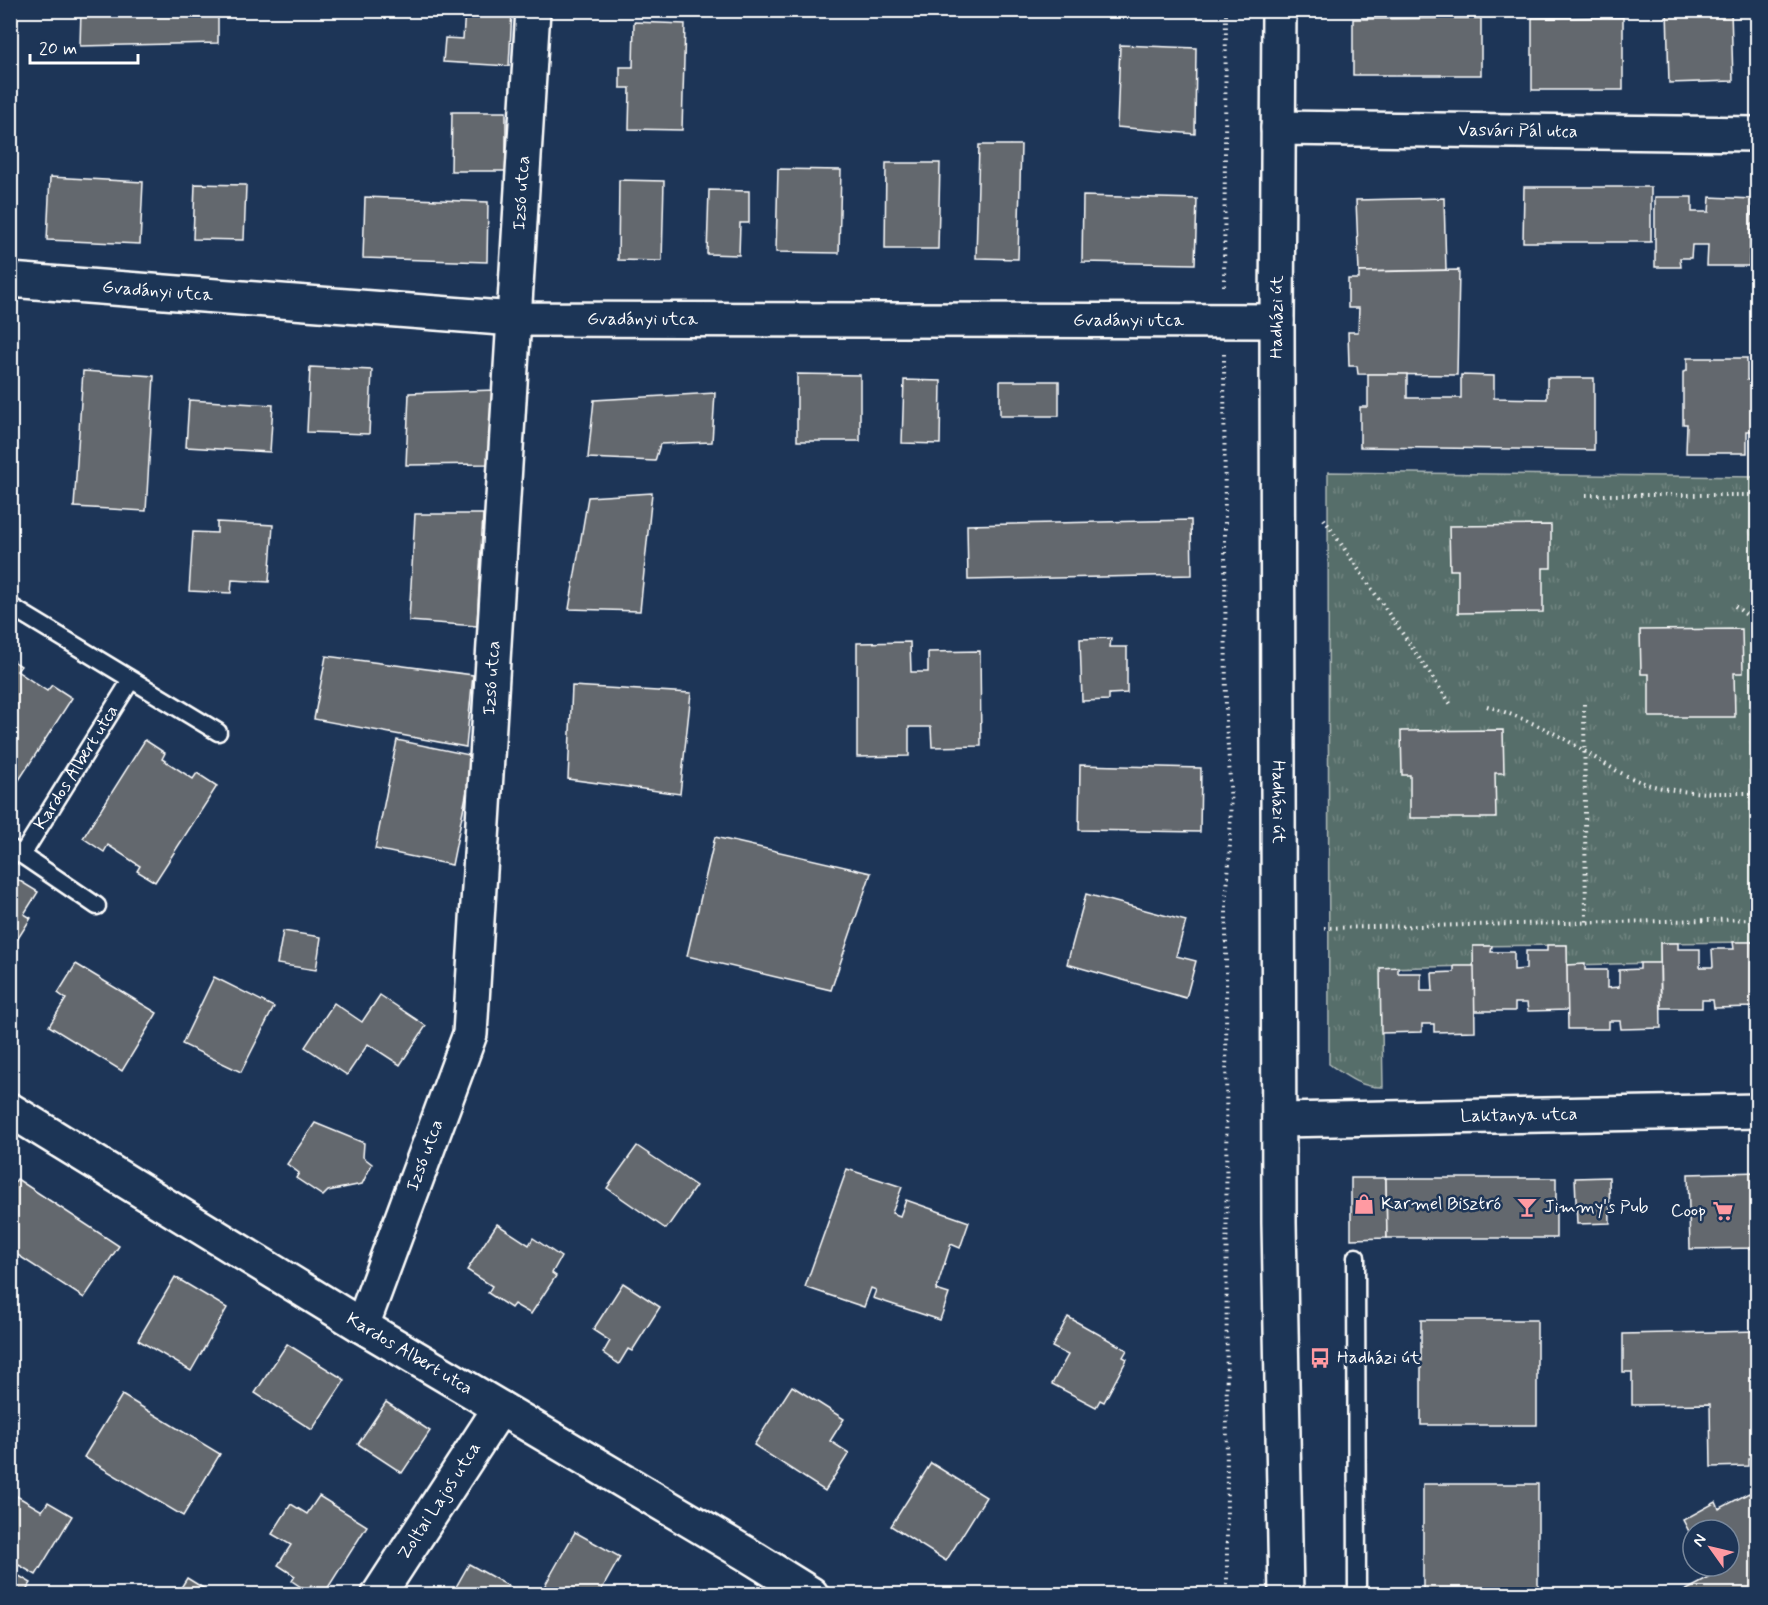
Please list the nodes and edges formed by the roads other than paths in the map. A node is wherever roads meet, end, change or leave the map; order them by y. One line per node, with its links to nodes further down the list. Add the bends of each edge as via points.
1 (533, 10): 6 (street, Izsó utca)
2 (1279, 10): 3 (street, Hadházi út)
3 (1278, 128): 4 (street, Vasvári Pál utca); 7 (street, Hadházi út)
4 (1758, 134)
5 (10, 280): 6 (street, Gvadányi utca)
6 (514, 319): 7 (street, Gvadányi utca); 17 (street, Izsó utca, via 470,1034)
7 (1277, 321): 15 (street, Hadházi út)
8 (10, 606): 9 (lane)
9 (132, 680): 10 (lane); 11 (lane, Kardos Albert utca)
10 (218, 732)
11 (16, 851): 12 (lane, Kardos Albert utca)
12 (97, 906)
13 (10, 1110): 17 (street, Kardos Albert utca)
14 (1758, 1111): 15 (street, Laktanya utca)
15 (1279, 1120): 21 (street, Hadházi út)
16 (1356, 1257): 22 (lane)
17 (362, 1326): 18 (street, Kardos Albert utca)
18 (500, 1408): 19 (street, Zoltai Lajos utca); 20 (street, Kardos Albert utca)
19 (380, 1594)
20 (811, 1594)
21 (1286, 1594)
22 (1356, 1594)

